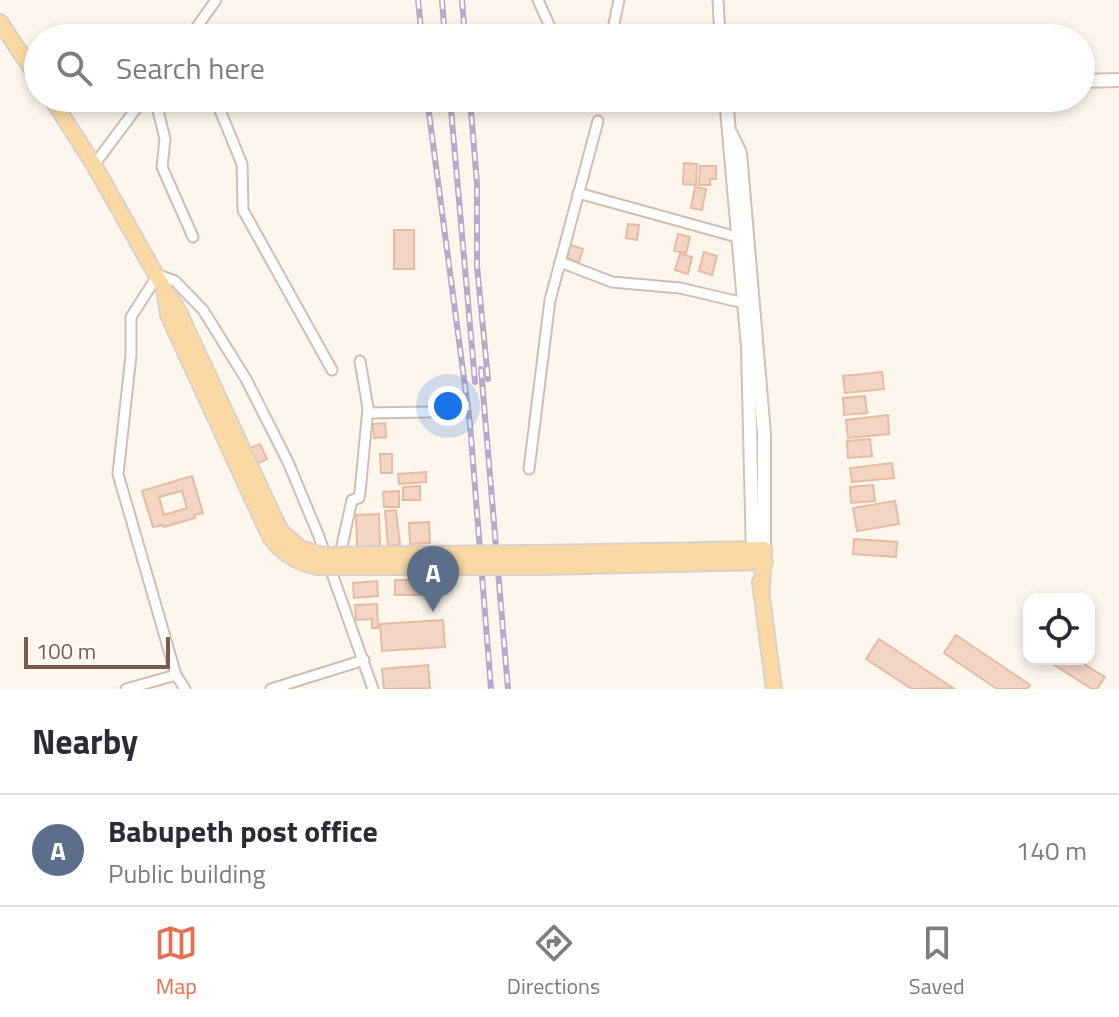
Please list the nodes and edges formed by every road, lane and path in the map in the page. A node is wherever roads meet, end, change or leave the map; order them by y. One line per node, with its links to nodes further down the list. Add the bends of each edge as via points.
1 (216, 0): 6 (street)
2 (538, 0): 7 (street)
3 (619, 0): 8 (street)
4 (718, 0): 9 (street)
5 (0, 22): 10 (main road)
6 (199, 24)
7 (549, 24)
8 (614, 24)
9 (719, 24)
10 (24, 58)
11 (1119, 80): 12 (street)
12 (1095, 81)
13 (60, 112): 20 (main road)
14 (134, 112): 20 (street)
15 (158, 112): 22 (street, via 165,139 162,167)
16 (221, 112): 28 (street, via 242,164 243,210)
17 (728, 112): 19 (street)
18 (598, 121): 21 (street)
19 (731, 134): 23 (street); 32 (street, via 740,153 764,434)
20 (94, 165): 25 (main road)
21 (578, 193): 23 (street); 24 (street)
22 (193, 237)
23 (737, 237): 26 (street)
24 (560, 262): 26 (street, via 612,282 680,288); 31 (street, via 549,307)
25 (161, 282): 32 (main road, bridge, via 280,530 300,548 322,555 539,560); 33 (street, via 175,281 203,310 246,379 288,462); 35 (street, via 131,317 118,474)
26 (744, 303): 32 (street)
27 (360, 361): 30 (street)
28 (332, 370)
29 (428, 412): 30 (street)
30 (368, 413): 33 (street, via 359,498 352,500)
31 (529, 469)
32 (759, 556): 40 (main road)
33 (335, 582): 34 (street)
34 (364, 660): 38 (street); 39 (street)
35 (176, 675): 36 (street); 37 (street)
36 (126, 689)
37 (185, 689)
38 (271, 689)
39 (373, 689)
40 (774, 689)

